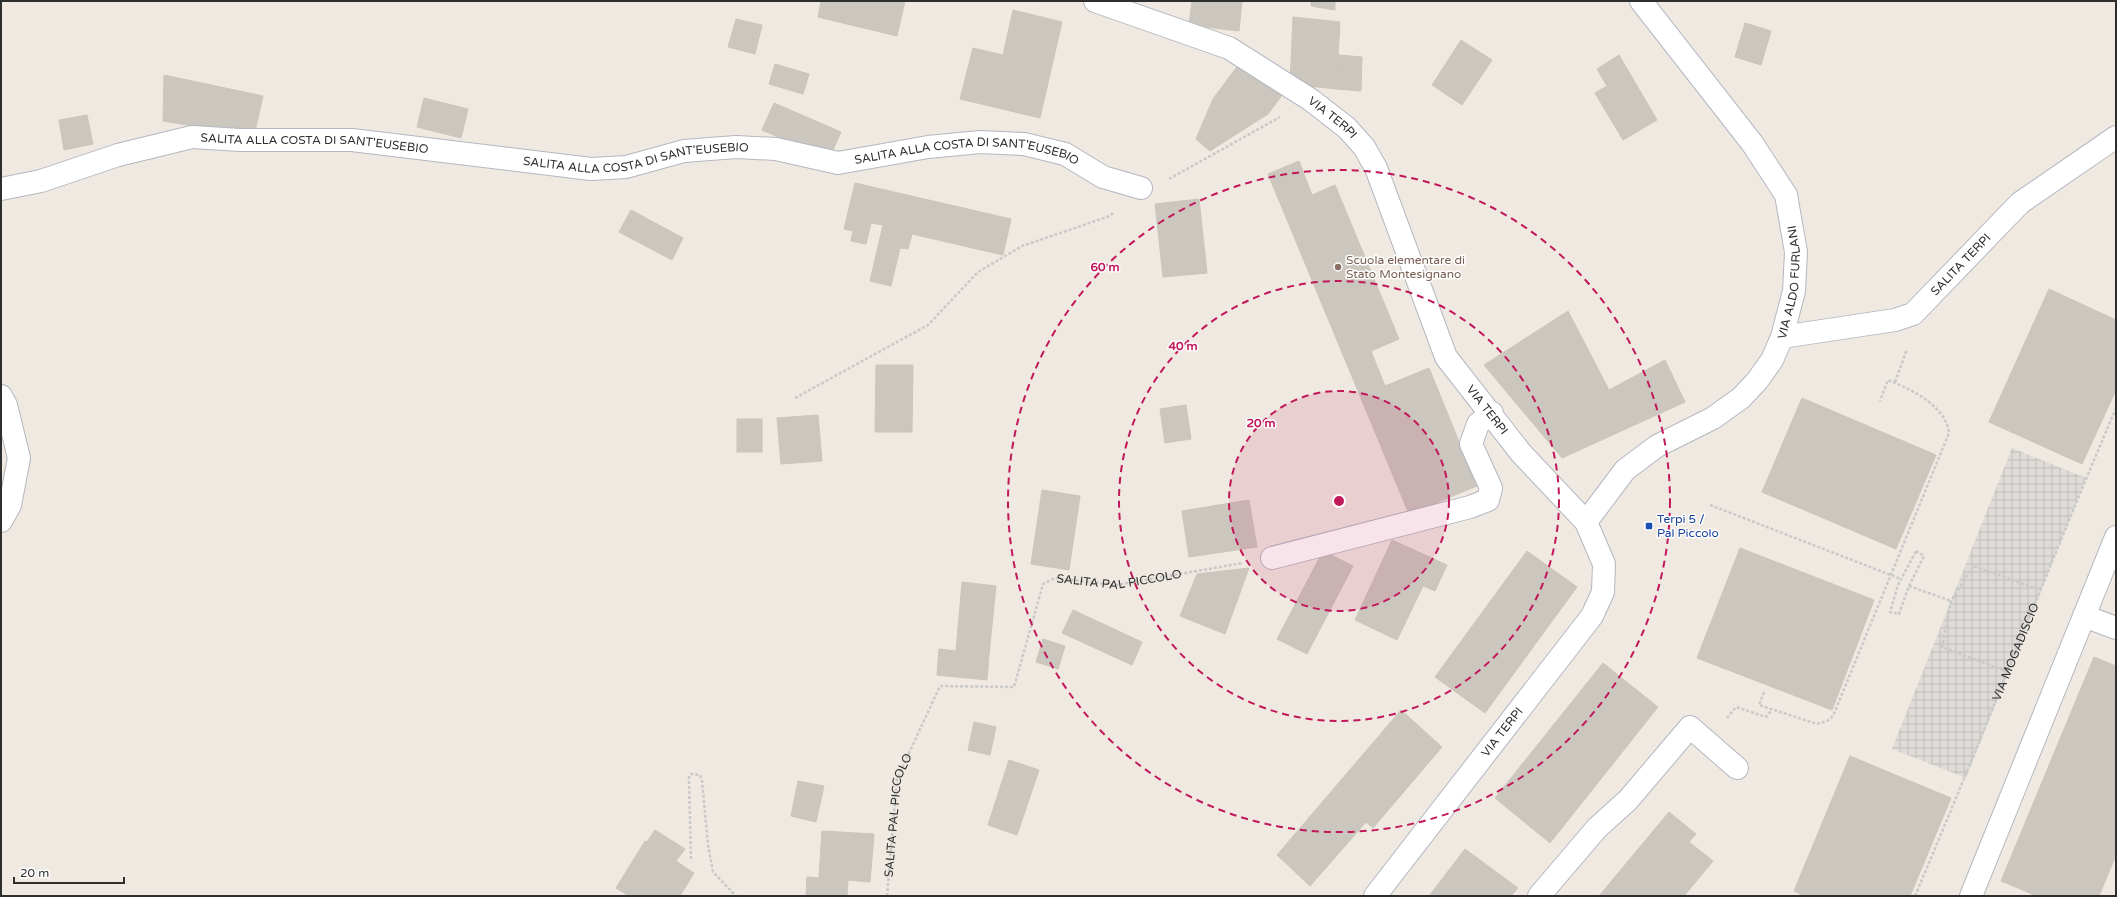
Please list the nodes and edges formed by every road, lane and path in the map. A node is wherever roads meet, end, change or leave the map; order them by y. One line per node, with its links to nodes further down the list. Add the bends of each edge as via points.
1 (1095, 1): 12 (street, VIA TERPI, via 1229,48 1311,100 1347,128 1364,147 1376,168 1446,357)
2 (1641, 1): 7 (street, VIA ALDO FURLANI, via 1752,143 1786,195 1796,252 1794,290)
3 (1254, 132): 5 (path, via 1165,181)
4 (2116, 137): 7 (street, SALITA TERPI, via 2020,203 1913,314 1894,320)
5 (1141, 188): 6 (street, SALITA ALLA COSTA DI SANT'EUSEBIO, via 1103,177 1065,154 1024,144 980,142 935,146 838,163 776,149 684,151 626,167 591,169 352,140 240,140 192,137 118,155 41,181); 9 (path, via 1110,216 1022,246 978,272 928,325)
6 (1, 189)
7 (1782, 337): 15 (street, VIA ALDO FURLANI, via 1772,360 1741,398 1713,418 1657,446 1625,470)
8 (1, 396): 14 (street, via 6,404 19,458 10,505)
9 (794, 398)
10 (1880, 401): 18 (path, via 1888,380 1895,382 1932,405 1948,424 1949,433)
11 (2116, 408): 21 (path, VIA MOGADISCIO)
12 (1492, 413): 15 (street, VIA TERPI, via 1521,453); 17 (street, via 1478,424 1472,444 1491,488 1488,500 1470,507)
13 (1710, 505): 18 (path)
14 (1, 521)
15 (1586, 522): 33 (street, VIA TERPI, via 1604,564 1603,592 1592,616)
16 (2116, 538): 23 (street)
17 (1272, 558): 32 (path, SALITA PAL PICCOLO, via 1116,585 1056,578 1043,584 1014,687 940,686 897,779)
18 (1890, 575): 19 (path); 27 (path, via 1833,716 1817,724)
19 (1901, 579): 20 (path, via 1890,612 1900,614); 20 (path, via 1916,551 1924,556)
20 (1909, 586): 22 (path)
21 (2040, 590): 22 (path, via 1973,566); 25 (path, VIA MOGADISCIO)
22 (1951, 602): 25 (path, via 1942,646)
23 (2084, 616): 24 (street); 36 (street)
24 (2116, 628)
25 (2008, 672): 35 (path, VIA MOGADISCIO)
26 (1764, 692): 27 (path, via 1759,705)
27 (1772, 710): 28 (path, via 1766,717 1736,706)
28 (1707, 742): 29 (street); 34 (street, via 1690,727 1628,800 1597,828)
29 (1737, 768)
30 (691, 859): 31 (path, via 689,777 696,774 700,775 702,780 713,872)
31 (736, 896)
32 (887, 896)
33 (1375, 896)
34 (1539, 896)
35 (1915, 896)
36 (1970, 896)

